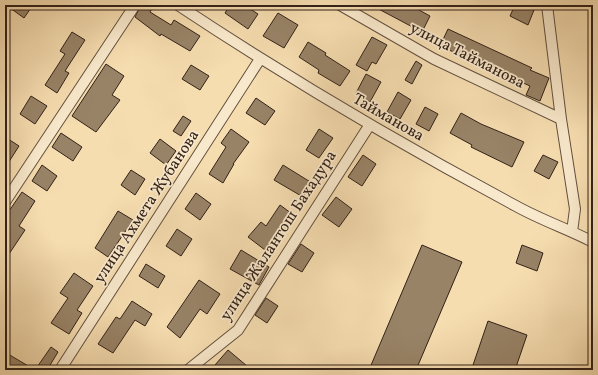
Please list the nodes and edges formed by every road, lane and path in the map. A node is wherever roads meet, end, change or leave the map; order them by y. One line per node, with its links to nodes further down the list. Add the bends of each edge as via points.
1 (135, 5): 8 (street)
2 (178, 5): 5 (street, Тайманова)
3 (340, 5): 6 (street, улица Тайманова, via 434,59)
4 (547, 5): 6 (street)
5 (260, 59): 7 (street, Тайманова); 11 (street, улица Ахмета Жубанова)
6 (561, 118): 9 (street, via 575,209)
7 (369, 126): 9 (street, Тайманова, via 518,208); 12 (street, улица Жалантош Бахадура, via 238,330)
8 (5, 202)
9 (572, 232): 10 (street, Тайманова)
10 (593, 242)
11 (60, 370)
12 (188, 370)

